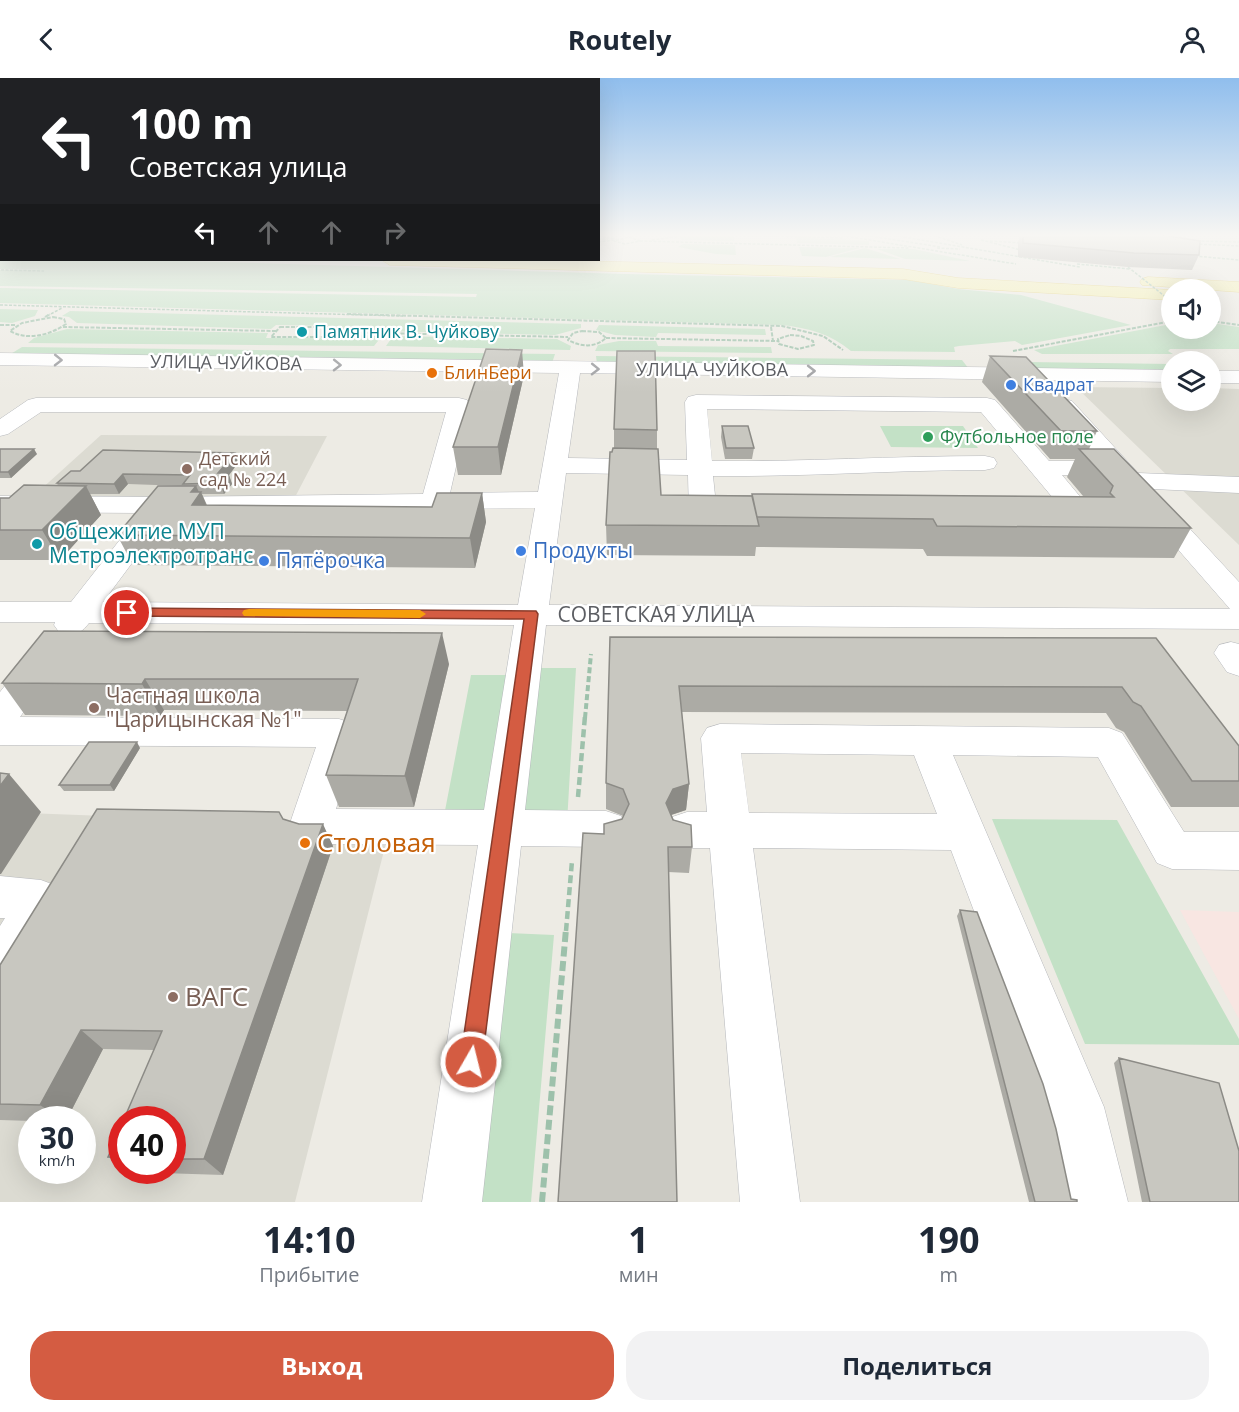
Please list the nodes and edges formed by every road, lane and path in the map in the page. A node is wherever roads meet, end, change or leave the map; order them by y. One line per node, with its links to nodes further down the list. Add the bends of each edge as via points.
1 (1065, 286): 4 (main road)
2 (1239, 287): 3 (main road)
3 (1221, 291)
4 (1161, 293)
5 (1221, 296): 6 (main road)
6 (1239, 299)
7 (0, 306): 8 (path); 19 (path, via 782,326 818,334 838,344 844,353)
8 (62, 308): 9 (path); 16 (path)
9 (45, 318): 13 (path); 15 (path, via 64,319)
10 (1221, 322): 14 (path)
11 (1161, 323): 25 (path)
12 (0, 325): 13 (path)
13 (16, 325): 15 (path, via 10,331 24,336)
14 (1239, 325)
15 (63, 327): 17 (path)
16 (771, 327): 19 (path); 23 (path)
17 (276, 331): 18 (path, via 280,327 333,327); 18 (path, via 271,337 325,337)
18 (328, 332): 20 (path)
19 (813, 334): 21 (path)
20 (568, 337): 22 (path, via 588,331 599,332); 22 (path, via 570,342 584,345 601,343)
21 (806, 337): 24 (path, via 790,335); 24 (path, via 814,345 803,349 786,347)
22 (606, 338): 23 (path)
23 (773, 341): 24 (path)
24 (778, 341)
25 (1028, 348)
26 (0, 359): 28 (street, УЛИЦА ЧУЙКОВА, one-way to 28)
27 (1161, 368): 30 (street, УЛИЦА ЧУЙКОВА)
28 (570, 369): 30 (street, УЛИЦА ЧУЙКОВА, one-way to 30); 34 (street)
29 (1221, 372): 31 (street)
30 (1035, 374): 36 (street)
31 (1239, 377)
32 (0, 429): 39 (street, via 36,405 459,405)
33 (1028, 463): 35 (street, via 985,458 801,469); 35 (street, via 987,405 696,402); 36 (street); 43 (street, via 1083,517)
34 (555, 465): 35 (street); 38 (street)
35 (700, 468): 42 (street, via 703,513)
36 (1125, 474): 37 (street); 47 (street)
37 (1239, 485)
38 (549, 500): 39 (street); 46 (street)
39 (434, 503): 41 (street)
40 (0, 504): 41 (street)
41 (160, 505): 45 (street)
42 (751, 513)
43 (1048, 516)
44 (0, 612): 45 (street, СОВЕТСКАЯ УЛИЦА)
45 (80, 612): 46 (street, СОВЕТСКАЯ УЛИЦА); 49 (street)
46 (531, 614): 47 (street, СОВЕТСКАЯ УЛИЦА); 52 (street)
47 (1238, 615)
48 (591, 654): 53 (path)
49 (0, 718)
50 (0, 731): 52 (street, via 339,733 310,826)
51 (928, 741): 55 (street, via 720,738); 56 (street); 57 (street, via 1109,743 1172,850)
52 (503, 828): 53 (street); 60 (street)
53 (590, 829): 61 (path)
54 (687, 830): 55 (street)
55 (730, 830): 56 (street); 62 (street)
56 (966, 832): 63 (street, via 1076,1107)
57 (1239, 851)
58 (0, 897): 59 (street, via 41,901)
59 (0, 971)
60 (452, 1202)
61 (542, 1202)
62 (770, 1202)
63 (1098, 1202)

